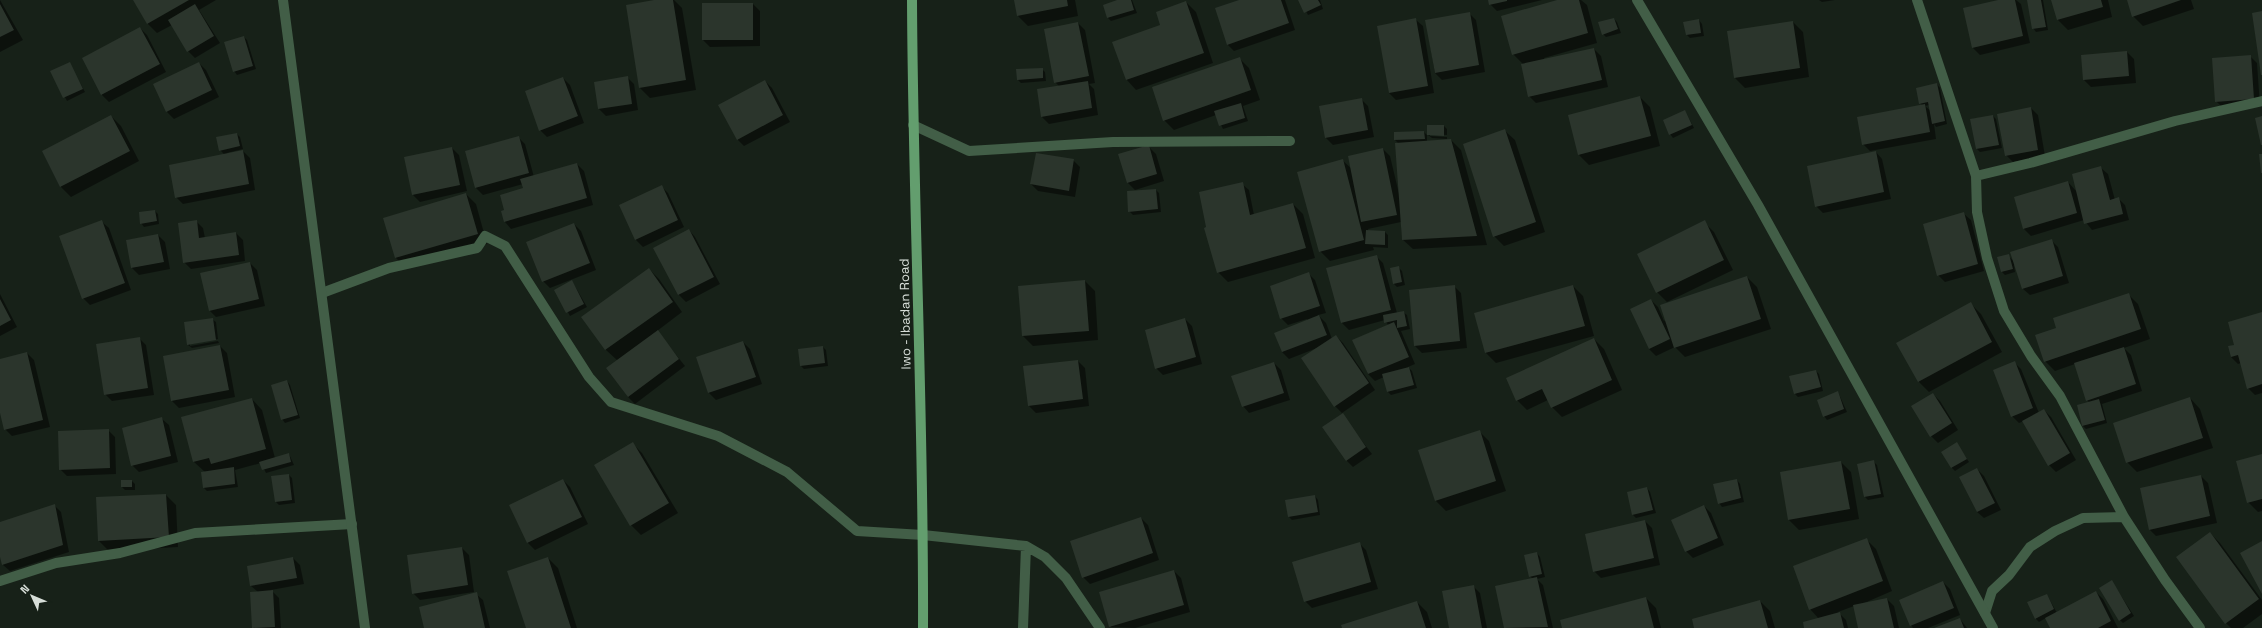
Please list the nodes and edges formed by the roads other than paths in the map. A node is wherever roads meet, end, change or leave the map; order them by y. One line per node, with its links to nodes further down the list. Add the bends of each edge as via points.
1 (283, 0): 9 (street)
2 (912, 0): 6 (main road, Iwo - Ibadan Road)
3 (1637, 0): 15 (street, via 1758,206)
4 (1917, 0): 8 (street)
5 (2262, 101): 8 (street, via 2175,121)
6 (913, 125): 7 (street, via 968,151 1113,142); 12 (main road, Iwo - Ibadan Road)
7 (1290, 141)
8 (1976, 176): 10 (street, via 1977,212 1987,258 2004,311 2031,356 2060,396)
9 (322, 293): 11 (street); 12 (street, via 389,268 477,248 485,236 505,246 589,377 611,402 718,436 787,472 857,531)
10 (2124, 517): 15 (street, via 2083,518 2055,531 2030,547 2009,575 1992,591); 21 (street)
11 (352, 524): 14 (street, via 195,533 120,553 56,563); 16 (street)
12 (923, 535): 13 (street); 17 (main road, Iwo - Ibadan Road)
13 (1026, 546): 18 (street); 19 (street, via 1046,557 1066,578)
14 (0, 582)
15 (1985, 613): 20 (street)
16 (365, 628)
17 (923, 628)
18 (1023, 628)
19 (1100, 628)
20 (1993, 628)
21 (2200, 628)

